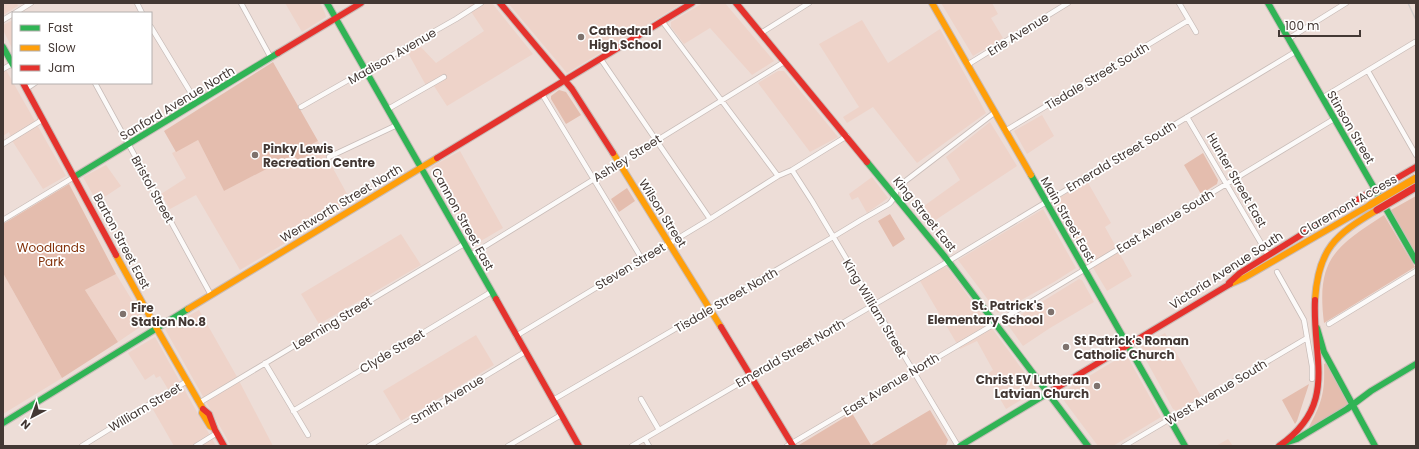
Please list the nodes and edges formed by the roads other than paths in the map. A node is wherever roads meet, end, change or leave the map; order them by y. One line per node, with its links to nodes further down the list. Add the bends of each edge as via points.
1 (31, 3): 16 (street)
2 (137, 3): 17 (street)
3 (241, 3): 30 (street)
4 (327, 3): 19 (main road, Cannon Street East)
5 (361, 3): 19 (main road, Sanford Avenue North)
6 (481, 3): 37 (street, Madison Avenue)
7 (500, 3): 40 (main road, Wilson Street)
8 (692, 3): 22 (main road, Wentworth Street North)
9 (736, 3): 24 (main road, King Street East)
10 (810, 3): 24 (street)
11 (932, 3): 35 (main road, Main Street East)
12 (1068, 3): 35 (street, Erie Avenue)
13 (1179, 3): 21 (street)
14 (1268, 3): 26 (main road, Stinson Street)
15 (1346, 3): 26 (street)
16 (17, 12)
17 (142, 12)
18 (12, 15): 20 (street)
19 (336, 18): 30 (main road, Sanford Avenue North); 37 (main road, Cannon Street East)
20 (3, 20)
21 (1189, 20): 25 (street); 54 (street, Tisdale Street South)
22 (662, 22): 31 (main road, Wentworth Street North); 45 (street)
23 (152, 29): 46 (street)
24 (761, 32): 33 (main road, King Street East)
25 (1196, 32)
26 (1288, 39): 29 (main road, Stinson Street)
27 (1415, 42): 38 (street)
28 (3, 46): 32 (main road)
29 (1295, 52): 44 (main road, Stinson Street); 50 (street, Emerald Street South)
30 (271, 58): 46 (main road, Sanford Avenue North)
31 (600, 58): 40 (main road, Wentworth Street North); 56 (street)
32 (12, 62)
33 (784, 62): 45 (street, Ashley Street); 55 (main road, King Street East)
34 (12, 64): 36 (street)
35 (967, 65): 49 (main road, Main Street East)
36 (3, 69)
37 (366, 71): 47 (street, Madison Avenue); 48 (main road, Cannon Street East)
38 (1368, 71): 44 (street); 59 (street)
39 (444, 77): 48 (street)
40 (565, 80): 43 (main road, Wentworth Street North); 61 (main road, Wilson Street)
41 (96, 84): 58 (street, Bristol Street)
42 (24, 86): 52 (main road, Barton Street East)
43 (542, 94): 63 (main road, Wentworth Street North); 68 (street)
44 (1322, 98): 51 (main road, Stinson Street)
45 (721, 100): 56 (street, Ashley Street); 65 (street)
46 (197, 103): 58 (main road, Sanford Avenue North)
47 (301, 107)
48 (388, 109): 53 (main road, Cannon Street East)
49 (994, 113): 54 (main road, Main Street East); 72 (street, via 899,186)
50 (1187, 117): 69 (street, Hunter Street East); 73 (street, Emerald Street South)
51 (1334, 119): 69 (street, East Avenue South); 71 (main road, Stinson Street)
52 (42, 120): 57 (street); 66 (main road, Barton Street East)
53 (397, 125): 60 (street); 63 (main road, Cannon Street East)
54 (1005, 131): 73 (main road, Main Street East)
55 (847, 136): 64 (street, Steven Street); 72 (main road, King Street East)
56 (656, 140): 61 (street, Ashley Street); 74 (street)
57 (3, 144)
58 (129, 145): 66 (main road, Sanford Avenue North); 89 (street, Bristol Street)
59 (1416, 155)
60 (329, 157)
61 (618, 164): 68 (street, Ashley Street); 77 (main road, Wilson Street)
62 (1416, 167): 71 (main road, Victoria Avenue South)
63 (422, 168): 78 (main road, Cannon Street East); 89 (main road, Wentworth Street North)
64 (792, 170): 65 (street, Steven Street); 76 (street, King William Street)
65 (778, 176): 74 (street, Steven Street)
66 (74, 178): 75 (street, Sanford Avenue North); 95 (main road, Barton Street East)
67 (1416, 178): 87 (main road, Claremont Access, bridge, via 1244,278)
68 (594, 179): 79 (street, Ashley Street); 81 (street)
69 (1226, 184): 80 (street, Hunter Street East); 84 (street, East Avenue South)
70 (1416, 188): 92 (main road, Claremont Access, bridge, via 1345,231 1326,252 1316,281)
71 (1375, 190): 80 (main road, Victoria Avenue South); 83 (main road, Stinson Street)
72 (895, 195): 76 (street, Tisdale Street North, via 889,204); 82 (main road, King Street East)
73 (1046, 201): 82 (street, Emerald Street South); 84 (main road, Main Street East)
74 (710, 219): 77 (street, Steven Street)
75 (3, 220)
76 (833, 237): 90 (street, King William Street); 91 (street, Tisdale Street North)
77 (669, 242): 81 (street, Steven Street); 91 (main road, Wilson Street)
78 (464, 244): 79 (main road, Cannon Street East); 100 (street, Leeming Street)
79 (471, 255): 88 (main road, Cannon Street East)
80 (1268, 255): 87 (main road, Victoria Avenue South, via 1240,273)
81 (642, 259): 96 (street, Steven Street)
82 (948, 261): 90 (street, Emerald Street North); 93 (main road, King Street East)
83 (1416, 261)
84 (1084, 269): 93 (street, East Avenue South); 98 (main road, Main Street East)
85 (1277, 272): 97 (street, via 1304,320)
86 (1416, 272): 94 (street)
87 (1227, 285): 98 (main road, Victoria Avenue South)
88 (491, 292): 96 (main road, Cannon Street East); 111 (street, Clyde Street)
89 (211, 295): 95 (main road, Wentworth Street North)
90 (873, 305): 102 (street, King William Street); 103 (street, Emerald Street North)
91 (710, 309): 103 (main road, Wilson Street); 108 (street, Tisdale Street North)
92 (1315, 319): 109 (main road, via 1324,352); 120 (main road, Claremont Access, via 1319,390 1302,426)
93 (996, 323): 102 (street, East Avenue North); 106 (main road, King Street East)
94 (1329, 324)
95 (157, 329): 105 (main road, Barton Street East); 114 (main road, Wentworth Street North)
96 (516, 336): 99 (main road, Cannon Street East)
97 (1307, 338): 104 (street); 113 (street, West Avenue South)
98 (1127, 344): 106 (main road, Victoria Avenue South); 113 (main road, Main Street East)
99 (526, 352): 108 (main road, Cannon Street East); 124 (street, Smith Avenue)
100 (265, 363): 110 (street, Leeming Street); 111 (street)
101 (1415, 366): 109 (main road)
102 (913, 371): 119 (street, East Avenue North); 129 (street, King William Street)
103 (751, 376): 116 (street, Emerald Street North); 119 (main road, Wilson Street)
104 (1312, 379)
105 (188, 381): 110 (main road, Barton Street East); 121 (street, William Street)
106 (1048, 393): 129 (main road, Victoria Avenue South); 130 (main road, King Street East)
107 (641, 399): 116 (street)
108 (553, 400): 112 (main road, Cannon Street East)
109 (1353, 404): 120 (main road, via 1297,439); 133 (main road)
110 (201, 406): 115 (main road, Barton Street East, via 207,410)
111 (293, 411): 117 (street)
112 (561, 415): 125 (street); 126 (main road, Cannon Street East)
113 (1170, 419): 131 (street, West Avenue South); 132 (main road, Main Street East)
114 (3, 424)
115 (216, 430): 122 (street); 123 (main road, Barton Street East)
116 (659, 430): 118 (street, Emerald Street North)
117 (308, 435)
118 (645, 439): 127 (street, Emerald Street North); 128 (street)
119 (790, 445)
120 (1281, 445)
121 (82, 446)
122 (196, 446)
123 (224, 446)
124 (369, 446)
125 (508, 446)
126 (579, 446)
127 (632, 446)
128 (649, 446)
129 (959, 446)
130 (1088, 446)
131 (1124, 446)
132 (1185, 446)
133 (1375, 446)

